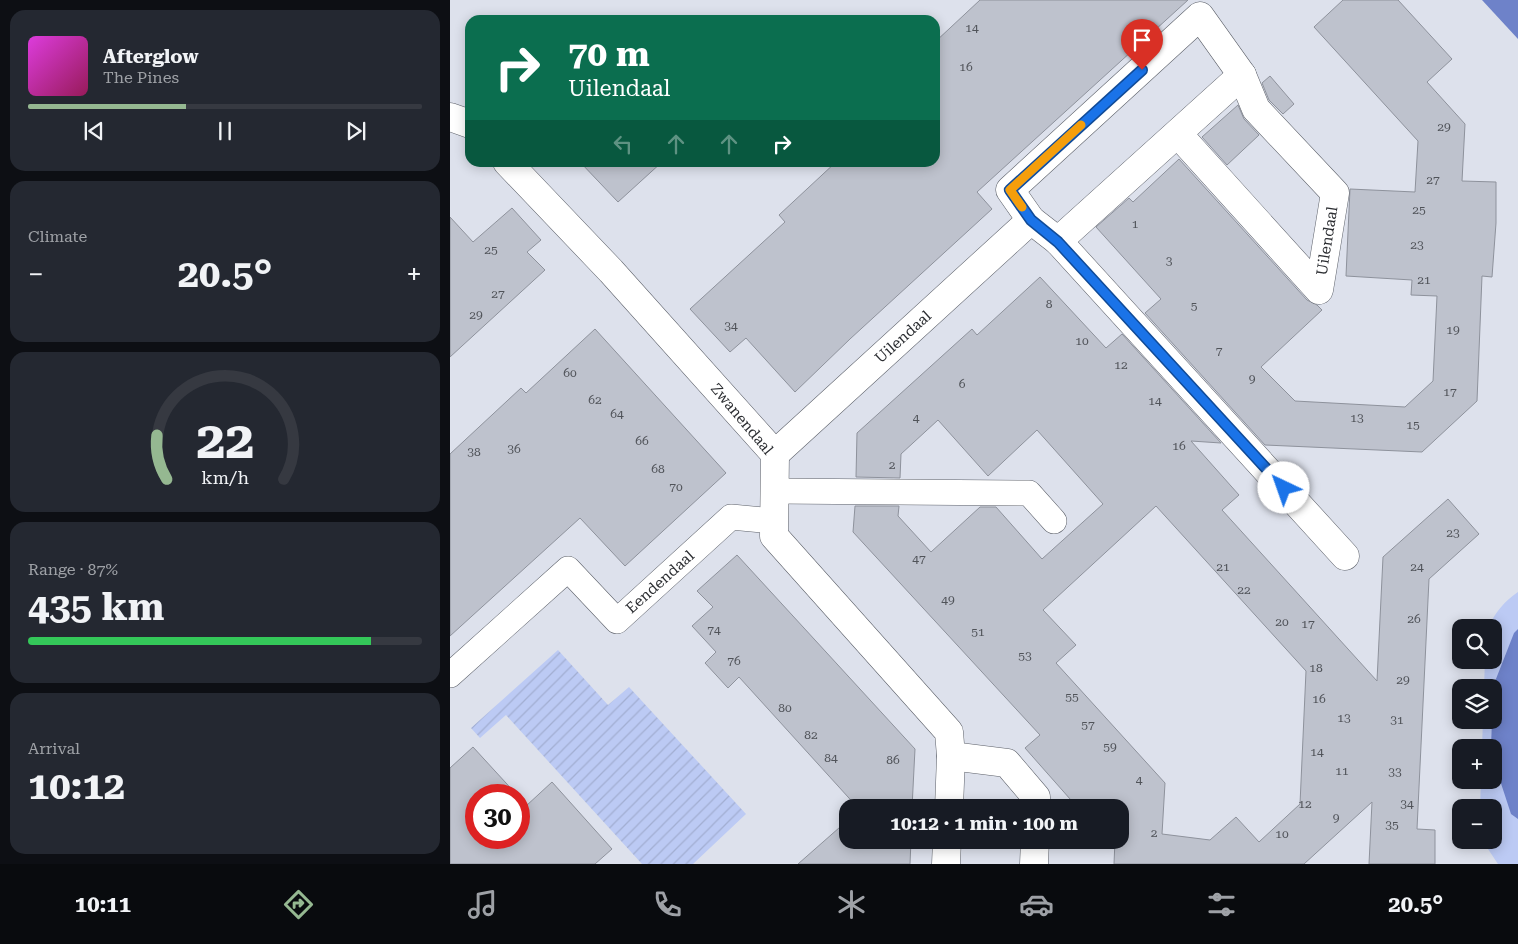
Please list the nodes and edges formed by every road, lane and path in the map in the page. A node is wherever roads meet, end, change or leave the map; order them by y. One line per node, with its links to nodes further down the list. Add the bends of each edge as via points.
1 (1242, 75): 4 (street); 4 (street, Uilendaal, via 1256,108 1335,192 1320,290); 6 (street, Uilendaal, via 1200,16 1010,190)
2 (450, 117): 3 (street)
3 (465, 122)
4 (1178, 134): 7 (street)
5 (512, 167): 8 (street, Zwanendaal, via 612,271)
6 (1031, 220): 7 (street, Uilendaal); 8 (street, Uilendaal)
7 (1058, 242): 12 (street, Uilendaal)
8 (775, 454): 9 (street, Zwanendaal)
9 (774, 491): 10 (street, Zwanendaal); 11 (lane, via 1029,493)
10 (773, 521): 13 (lane, Eendendaal, via 731,516 617,621 568,569); 14 (street, Zwanendaal, via 774,536 950,732)
11 (1054, 521)
12 (1345, 556)
13 (450, 675)
14 (951, 756): 15 (street, Zwanendaal); 16 (street, via 1007,763)
15 (949, 799)
16 (1036, 799)
17 (947, 849): 19 (street)
18 (1035, 849): 20 (street)
19 (946, 864)
20 (1034, 864)

